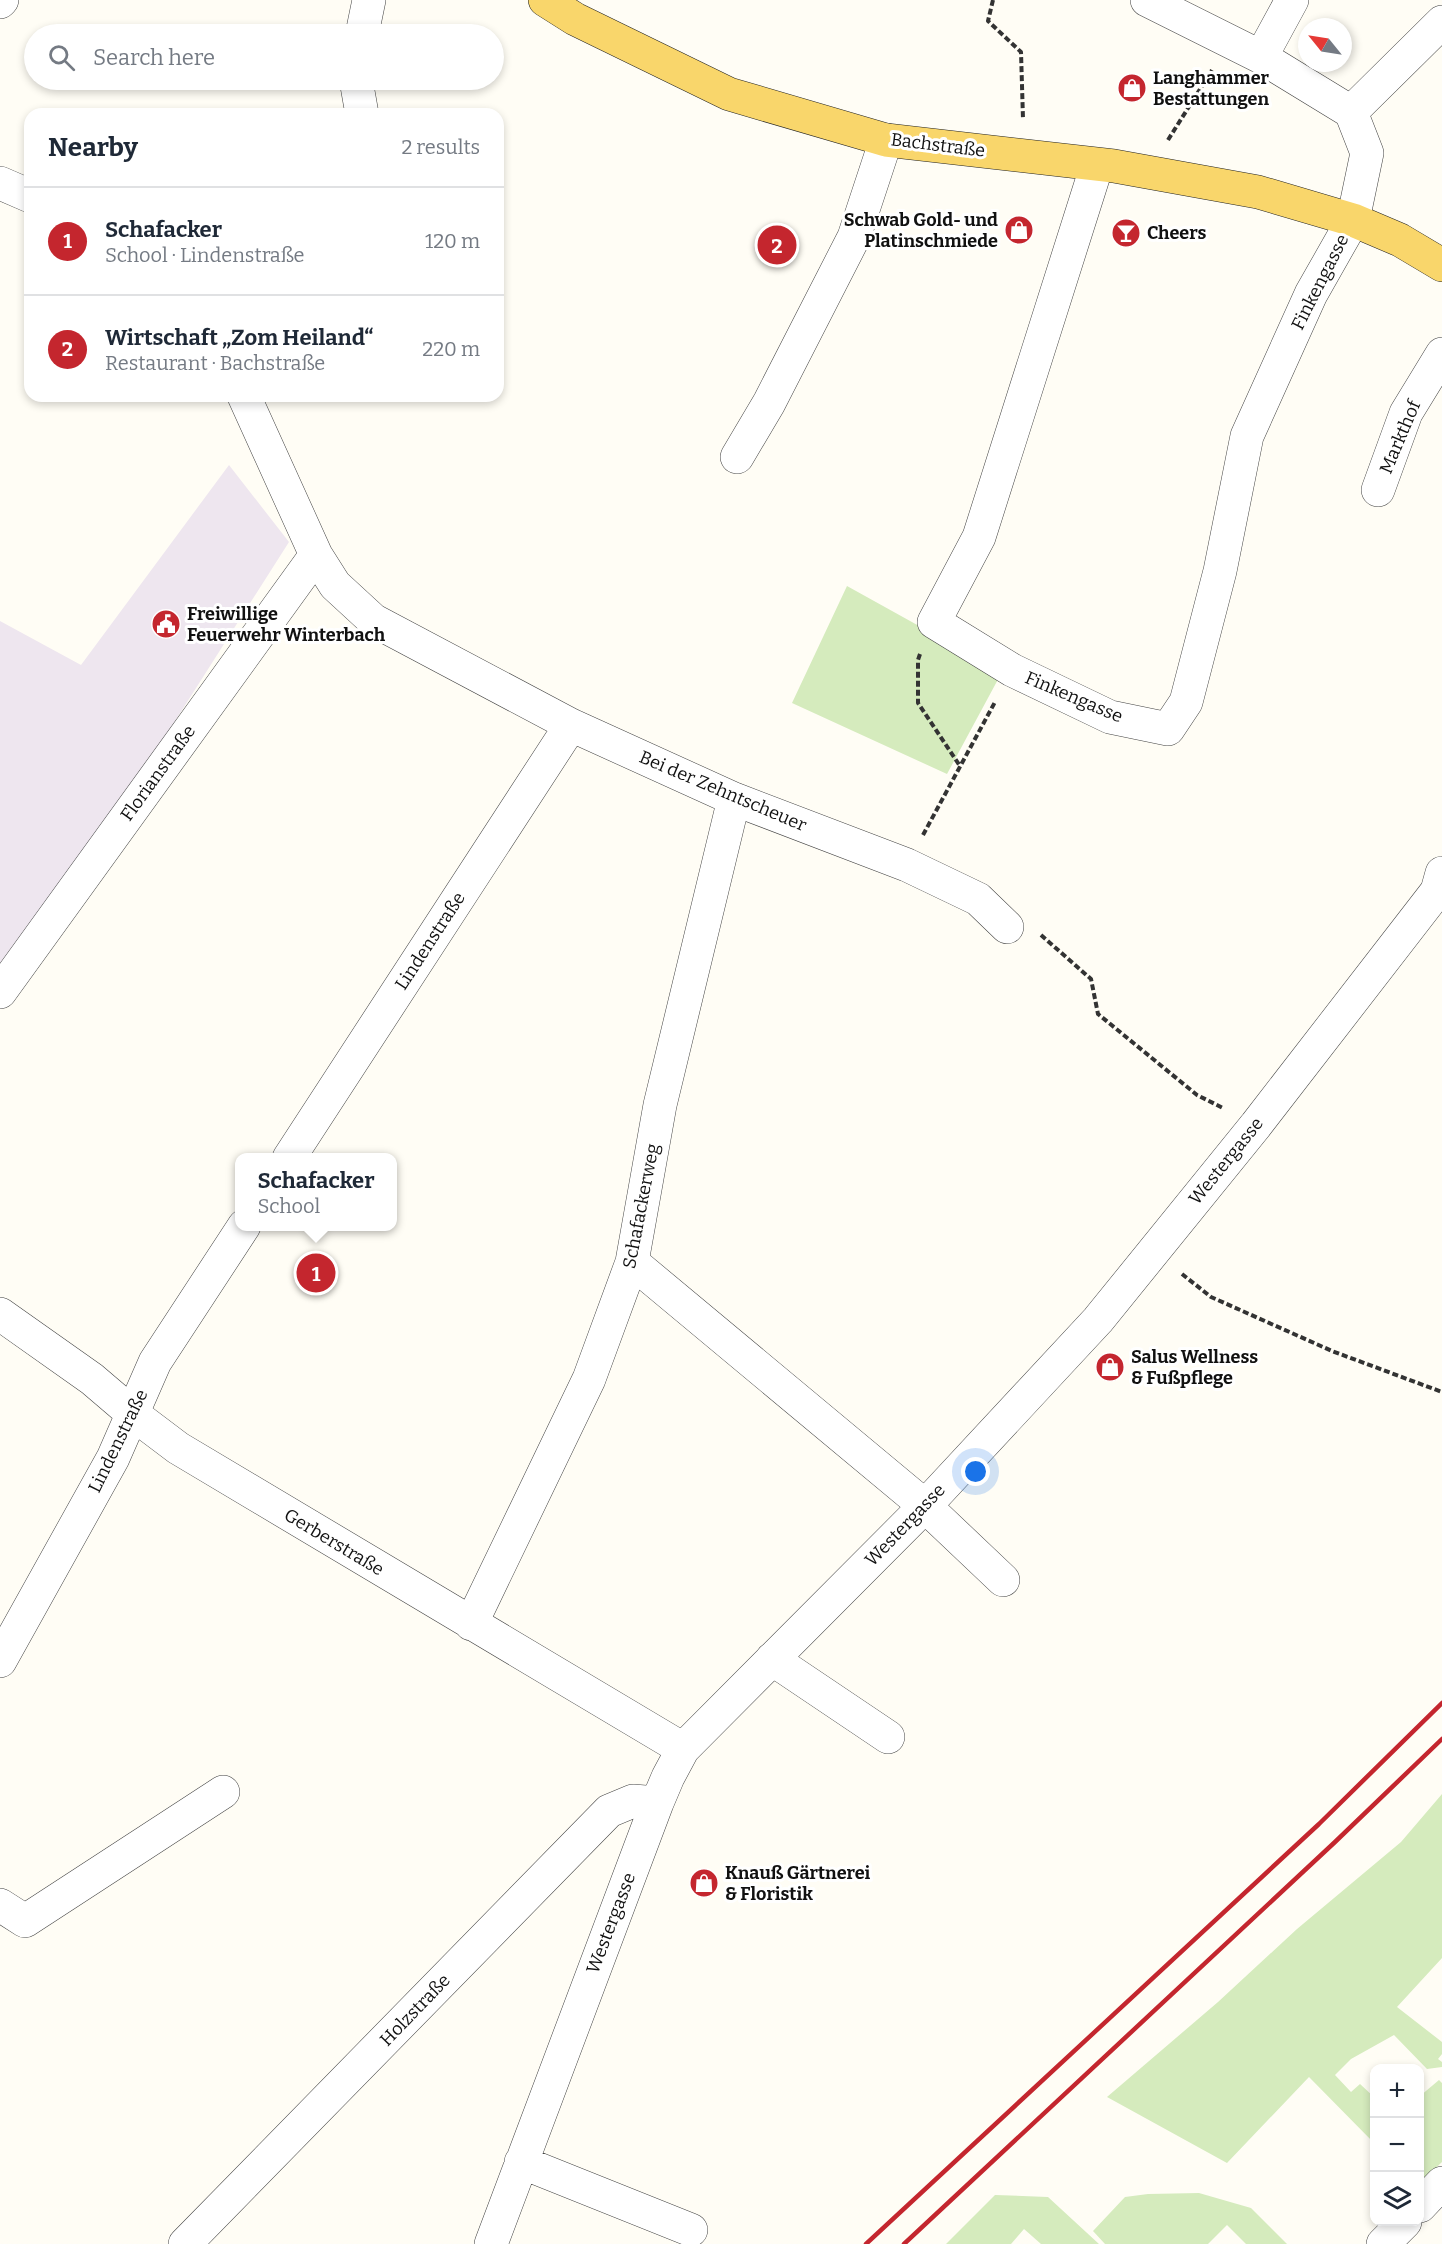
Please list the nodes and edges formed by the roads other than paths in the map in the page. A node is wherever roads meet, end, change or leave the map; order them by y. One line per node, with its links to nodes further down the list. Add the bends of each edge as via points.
1 (369, 0): 6 (street)
2 (544, 0): 11 (main road, Bachstraße, via 729,94)
3 (1147, 0): 7 (street)
4 (1292, 0): 7 (street)
5 (1442, 22): 10 (street)
6 (364, 24)
7 (1262, 57): 10 (street)
8 (358, 90): 9 (street)
9 (361, 108)
10 (1351, 112): 15 (street, via 1367,153)
11 (886, 140): 12 (main road, Bachstraße); 19 (street, via 854,237)
12 (1097, 165): 15 (main road, Bachstraße, via 1258,192); 15 (street, Finkengasse, via 979,537 934,622 1012,670 1110,717 1168,729 1186,702 1220,571 1247,436 1311,294)
13 (0, 183): 14 (street)
14 (24, 193)
15 (1353, 220): 16 (main road, Bachstraße, via 1400,240)
16 (1442, 266)
17 (1442, 354): 20 (street, Markthof, via 1406,413)
18 (247, 402): 21 (street, Bei der Zehntscheuer)
19 (737, 457)
20 (1378, 490)
21 (315, 555): 22 (street, Bei der Zehntscheuer, via 335,585 373,620); 26 (street, Florianstraße)
22 (571, 725): 23 (street, Bei der Zehntscheuer); 27 (street, Lindenstraße)
23 (734, 799): 25 (street, Bei der Zehntscheuer, via 907,865 978,899); 29 (street, Schafackerweg, via 660,1105)
24 (1440, 886): 32 (street, Westergasse, via 1256,1125 1098,1320)
25 (1007, 927)
26 (0, 992)
27 (292, 1153)
28 (241, 1231): 31 (street, Lindenstraße, via 155,1362)
29 (632, 1262): 32 (street); 34 (street, Schafackerweg, via 589,1379)
30 (0, 1314): 31 (street, Gerberstraße, via 92,1379)
31 (133, 1414): 34 (street, Gerberstraße, via 178,1448); 36 (street, Lindenstraße, via 113,1458)
32 (925, 1506): 33 (street); 35 (street, Westergasse)
33 (1003, 1580)
34 (471, 1624): 38 (street, Gerberstraße)
35 (772, 1659): 37 (street); 38 (street, Westergasse)
36 (0, 1661)
37 (888, 1737)
38 (683, 1749): 40 (street, Westergasse)
39 (223, 1792): 41 (street, via 25,1921)
40 (657, 1803): 42 (street, Westergasse); 47 (street, Holzstraße, via 633,1801 609,1811)
41 (0, 1905)
42 (522, 2162): 46 (street); 48 (street, Westergasse)
43 (1442, 2183): 44 (street)
44 (1424, 2201)
45 (1401, 2226): 49 (street)
46 (691, 2230)
47 (184, 2244)
48 (491, 2244)
49 (1383, 2244)

